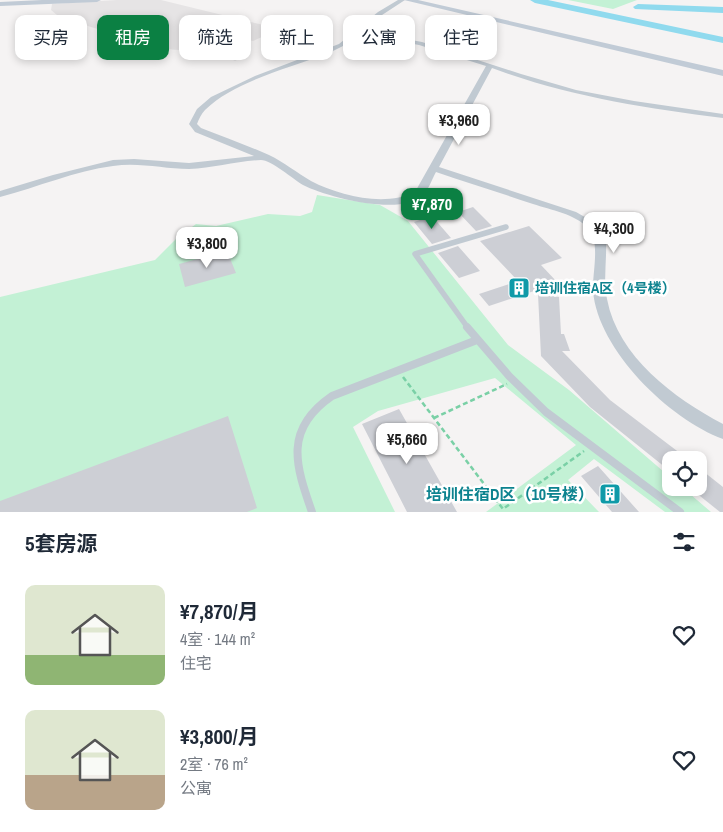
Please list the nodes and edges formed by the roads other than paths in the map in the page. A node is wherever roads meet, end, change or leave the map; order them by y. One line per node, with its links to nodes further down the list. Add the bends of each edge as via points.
1 (97, 0): 5 (main road)
2 (402, 0): 6 (street)
3 (408, 0): 11 (main road)
4 (424, 0): 10 (main road)
5 (0, 4)
6 (378, 15)
7 (343, 42): 13 (street, via 229,90 196,115 194,124 201,132)
8 (415, 42): 9 (street)
9 (490, 65): 12 (street, via 581,95); 14 (street)
10 (723, 68)
11 (723, 73)
12 (723, 116)
13 (265, 157): 14 (street, via 320,189 386,202 415,197 423,190); 15 (street, via 189,166 134,162 113,164)
14 (434, 168): 18 (street, via 572,214 592,224 600,239 600,296 617,340 666,395 701,421)
15 (0, 194)
16 (506, 227): 17 (lane, via 415,254)
17 (477, 340): 19 (lane, via 332,396 308,415 299,434 298,462); 20 (lane, via 545,411)
18 (723, 432)
19 (312, 512)
20 (680, 512)

